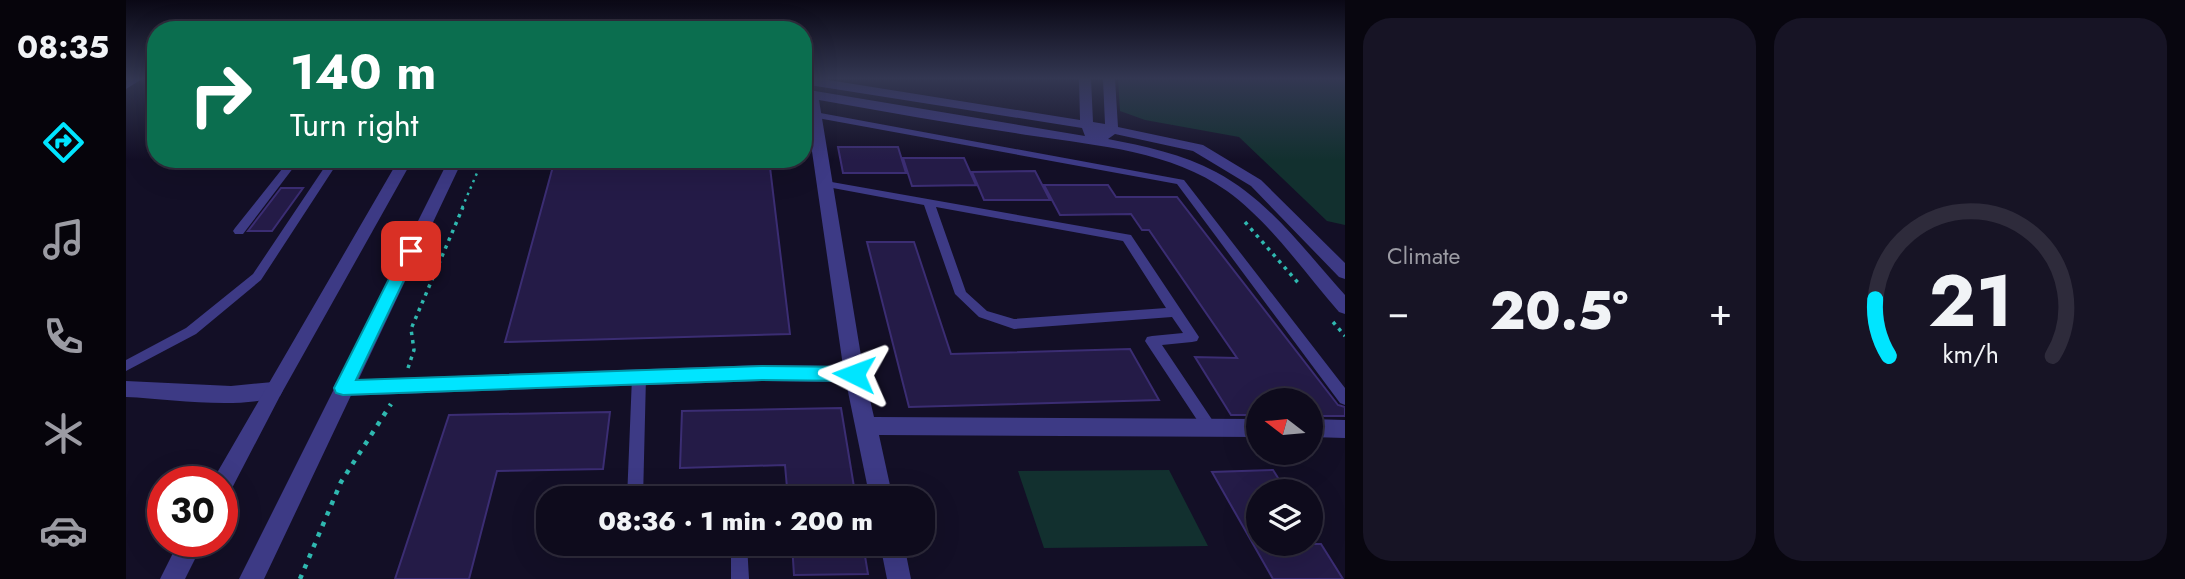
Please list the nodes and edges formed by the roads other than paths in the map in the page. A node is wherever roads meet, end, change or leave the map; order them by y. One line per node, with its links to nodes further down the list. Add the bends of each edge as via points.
1 (812, 106): 6 (street)
2 (880, 106): 9 (street)
3 (967, 106): 7 (street)
4 (1087, 106): 7 (street)
5 (1110, 106): 8 (street)
6 (815, 115): 14 (street); 26 (lane, via 1180,182)
7 (1087, 125): 8 (street); 9 (street)
8 (1112, 130): 9 (street); 17 (street, via 1167,139 1223,161 1256,183)
9 (1096, 142): 18 (street, via 1199,169 1231,187 1264,216)
10 (288, 168): 16 (lane)
11 (329, 168): 20 (lane, via 257,277 191,331)
12 (401, 168): 25 (street)
13 (452, 168): 23 (street)
14 (826, 184): 15 (lane); 21 (street)
15 (929, 203): 19 (lane, via 1127,238); 19 (lane, via 961,294 983,314 1014,324)
16 (239, 231)
17 (1345, 273)
18 (1345, 307)
19 (1176, 312): 28 (lane, via 1192,337 1152,341)
20 (126, 366)
21 (854, 374): 22 (street); 27 (street)
22 (639, 377): 23 (street); 33 (lane)
23 (343, 388): 39 (street)
24 (126, 389): 25 (street, via 231,394)
25 (273, 390): 32 (street)
26 (1345, 400)
27 (866, 426): 28 (street); 34 (street)
28 (1210, 428): 29 (street)
29 (1246, 428)
30 (1323, 428): 31 (street)
31 (1345, 429)
32 (232, 466)
33 (635, 486)
34 (879, 486)
35 (739, 556): 40 (lane)
36 (894, 556): 41 (street)
37 (184, 557): 38 (street)
38 (172, 579)
39 (251, 579)
40 (740, 579)
41 (899, 579)

